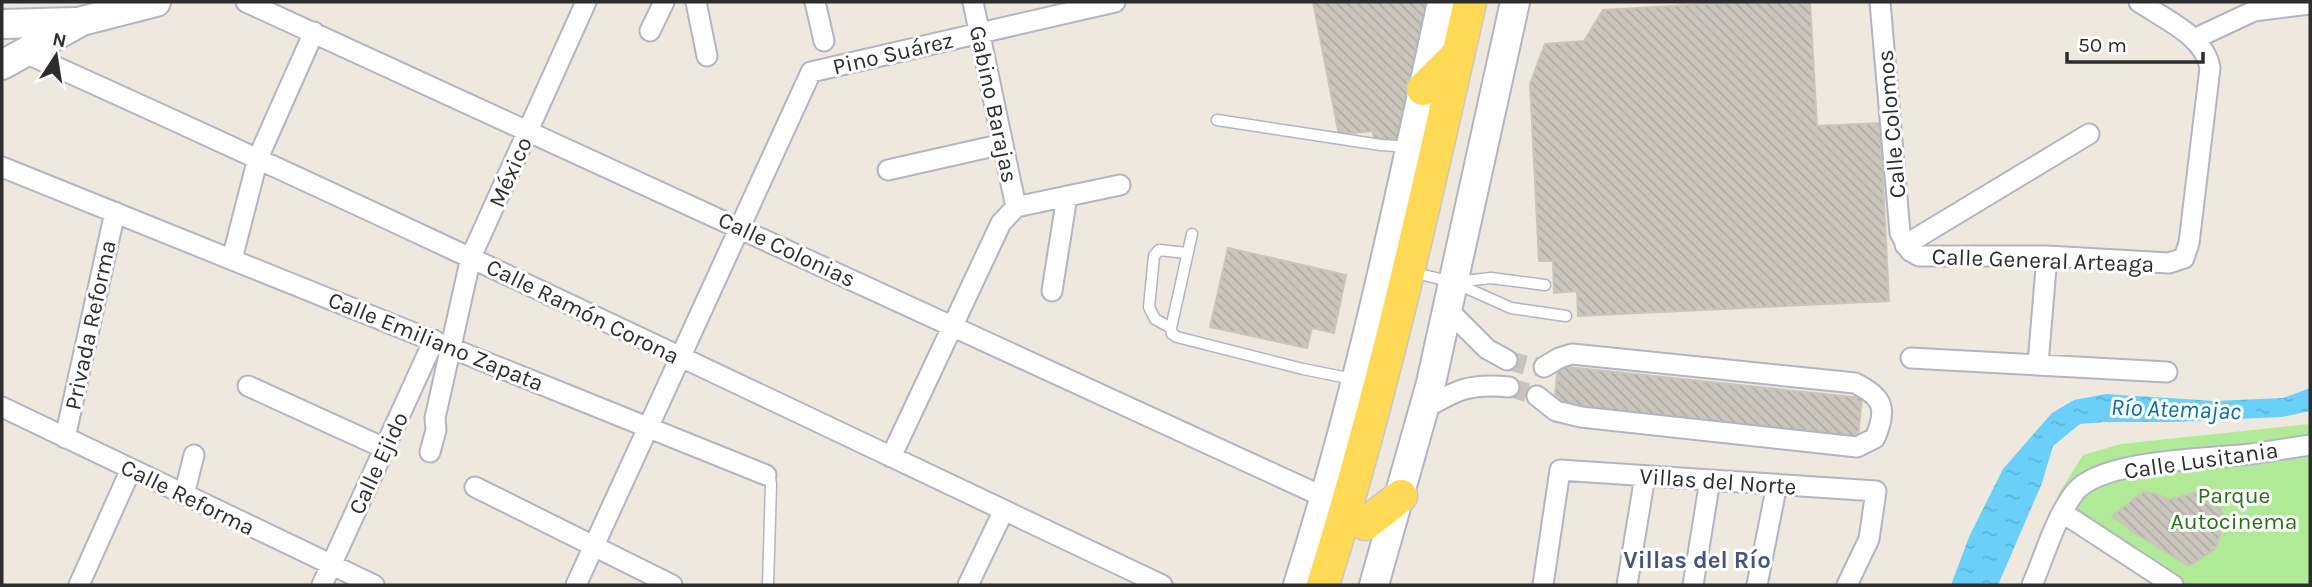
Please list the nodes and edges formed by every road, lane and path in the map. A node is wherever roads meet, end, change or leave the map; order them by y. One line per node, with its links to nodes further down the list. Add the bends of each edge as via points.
1 (156, 2): 16 (street)
2 (247, 2): 18 (street, Calle Colonias)
3 (586, 2): 28 (street, México)
4 (664, 2): 19 (street)
5 (696, 2): 25 (street)
6 (815, 2): 22 (street)
7 (973, 2): 20 (street, Gabino Barajas)
8 (1115, 2): 20 (street, Pino Suárez)
9 (1441, 2): 26 (street)
10 (1470, 2): 24 (main road)
11 (1490, 2): 46 (main road)
12 (1516, 2): 46 (street)
13 (1880, 2): 41 (street, Calle Colomos, via 1899,233)
14 (2139, 2): 21 (street)
15 (2310, 4): 21 (street, via 2254,11)
16 (82, 21): 17 (street); 23 (street)
17 (2, 24)
18 (314, 32): 28 (street, Calle Colonias); 32 (street)
19 (650, 32)
20 (979, 33): 30 (street, Gabino Barajas); 39 (street, Pino Suárez, via 811,72)
21 (2194, 39): 43 (street, Calle General Arteaga, via 2208,55 2210,68 2184,258 2169,263)
22 (824, 41)
23 (9, 53): 32 (street, Calle Ramón Corona)
24 (1458, 54): 26 (main road); 46 (main road)
25 (707, 57)
26 (1423, 89): 31 (street)
27 (1217, 120): 31 (lane)
28 (528, 131): 39 (street, Calle Colonias); 44 (street, México)
29 (2089, 134): 41 (street)
30 (1003, 144): 34 (street); 37 (street, Gabino Barajas)
31 (1410, 147): 46 (street)
32 (258, 158): 44 (street, Calle Ramón Corona); 45 (street)
33 (2, 167): 38 (street, Calle Emiliano Zapata)
34 (888, 170)
35 (1120, 185): 36 (street)
36 (1067, 196): 37 (street); 48 (street)
37 (1016, 207): 50 (street, via 1001,223)
38 (115, 212): 45 (street, Calle Emiliano Zapata); 66 (street, Privada Reforma)
39 (740, 228): 50 (street, Calle Colonias); 53 (street, Pino Suárez)
40 (1192, 234): 42 (lane)
41 (1905, 245): 43 (street, Calle General Arteaga, via 1919,256)
42 (1187, 253): 51 (lane); 51 (lane, via 1158,250 1154,256 1149,307 1155,319)
43 (2047, 256): 56 (street)
44 (471, 257): 52 (street, México); 53 (street, Calle Ramón Corona)
45 (232, 259): 52 (street, Calle Emiliano Zapata)
46 (1424, 281): 47 (lane, via 1491,278); 49 (lane, via 1511,308); 55 (street, via 1488,349); 59 (street); 64 (street); 83 (main road); 95 (main road)
47 (1545, 285)
48 (1052, 291)
49 (1566, 316)
50 (953, 326): 71 (street); 80 (street, Calle Colonias)
51 (1171, 328): 59 (lane, via 1177,337)
52 (443, 344): 65 (street, Calle Emiliano Zapata); 68 (street, Calle Ejido); 69 (street)
53 (681, 358): 65 (street, Pino Suárez); 71 (street, Calle Ramón Corona)
54 (1911, 358): 56 (street)
55 (1507, 360)
56 (2038, 364): 58 (street)
57 (1544, 367): 62 (street, via 1572,354 1855,383 1874,392 1882,406 1882,423 1875,438 1857,447 1581,417 1556,411)
58 (2168, 372)
59 (1355, 380): 80 (street)
60 (248, 386): 68 (street)
61 (1509, 387): 64 (street, via 1483,384 1454,391)
62 (1537, 396)
63 (2, 407): 66 (street, Calle Reforma)
64 (1424, 409): 79 (street)
65 (649, 427): 73 (street, Calle Emiliano Zapata); 84 (street, Pino Suárez)
66 (65, 438): 72 (street, Calle Reforma)
67 (2310, 445): 82 (street, Calle Lusitania, via 2111,472 2076,491)
68 (384, 448): 85 (street, Calle Ejido)
69 (430, 452)
70 (194, 455): 78 (street)
71 (891, 457): 81 (street, Calle Ramón Corona)
72 (131, 469): 78 (street, Calle Reforma); 86 (street)
73 (765, 475): 91 (lane, Calle Emiliano Zapata, via 771,484)
74 (1645, 476): 75 (street, Villas del Norte); 98 (street, Villas del Norte, via 1560,470); 99 (street)
75 (1710, 480): 76 (street, Villas del Norte); 100 (street)
76 (1777, 484): 101 (street); 102 (street, Villas del Norte, via 1876,491 1869,539)
77 (475, 487): 84 (street)
78 (184, 495): 85 (street, Calle Reforma)
79 (1401, 496): 83 (main road); 97 (street)
80 (1326, 498): 94 (street)
81 (1004, 510): 92 (street); 93 (street, Calle Ramón Corona)
82 (2063, 513): 103 (street, Calle Lusitania); 104 (street)
83 (1365, 524): 96 (main road)
84 (594, 546): 89 (street, Pino Suárez); 90 (street)
85 (331, 565): 87 (street, Calle Ejido); 88 (street, Calle Reforma)
86 (79, 585)
87 (322, 585)
88 (374, 585)
89 (576, 585)
90 (672, 585)
91 (768, 585)
92 (968, 585)
93 (1162, 585)
94 (1298, 585)
95 (1323, 585)
96 (1346, 585)
97 (1374, 585)
98 (1542, 585)
99 (1627, 585)
100 (1693, 585)
101 (1757, 585)
102 (1847, 585)
103 (2032, 585)
104 (2173, 585)

